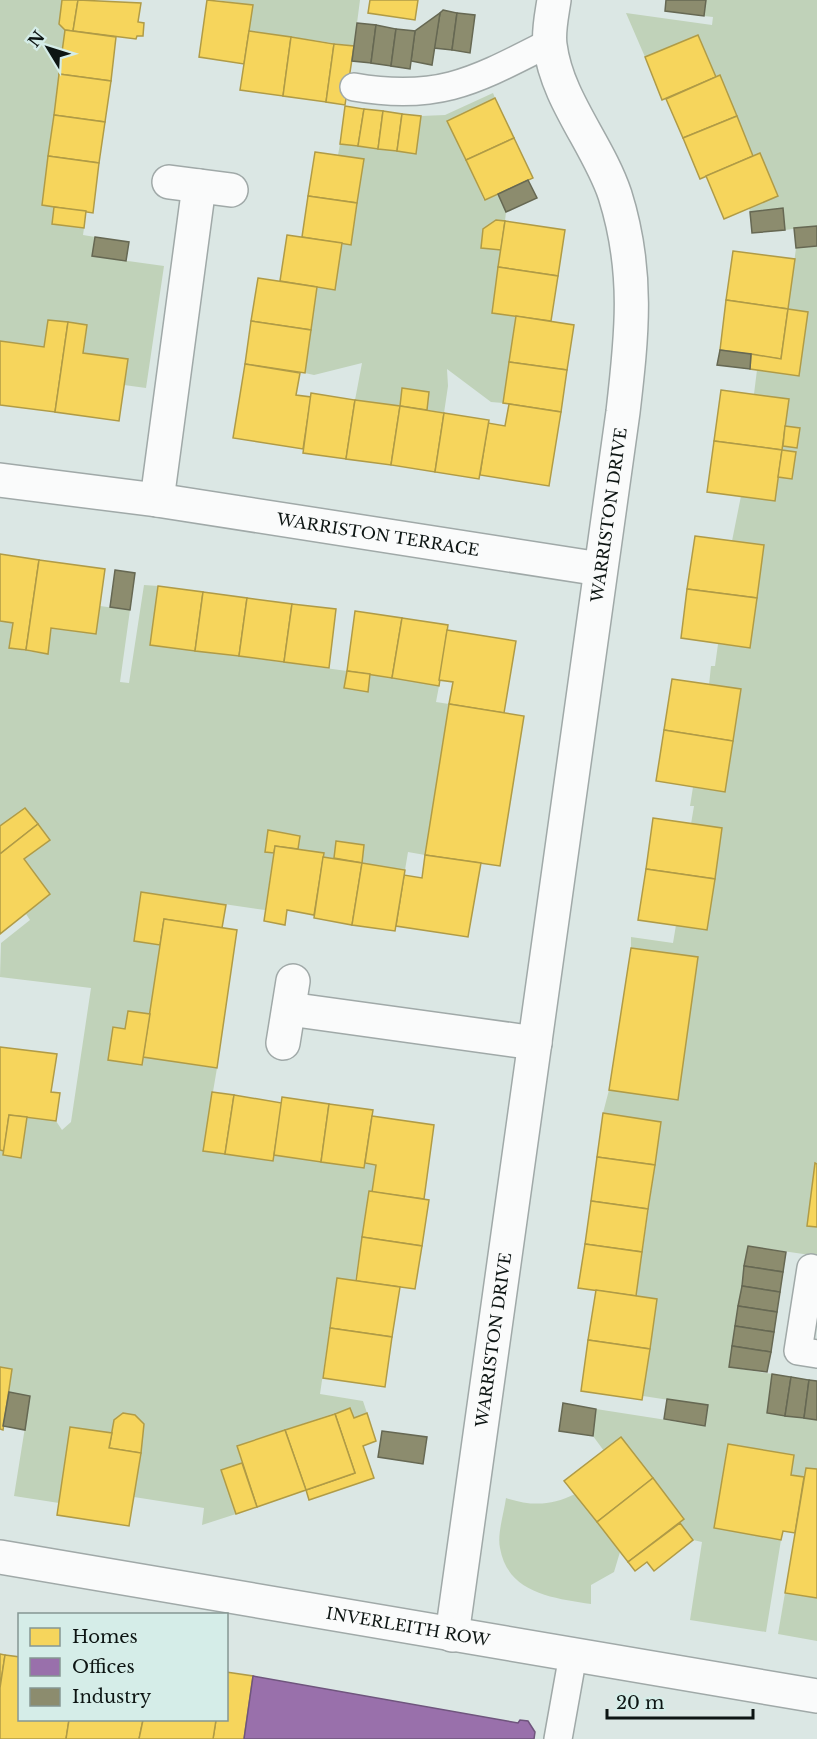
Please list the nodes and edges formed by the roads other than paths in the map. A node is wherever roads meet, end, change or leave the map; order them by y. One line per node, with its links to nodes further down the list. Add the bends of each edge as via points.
1 (554, 0): 2 (street, WARRISTON DRIVE)
2 (549, 43): 3 (lane, via 477,80 441,89 410,93); 7 (street, WARRISTON DRIVE, via 564,92 614,192 633,285 626,392)
3 (354, 87)
4 (200, 186): 6 (street)
5 (0, 480): 6 (street, WARRISTON TERRACE)
6 (158, 500): 7 (street, WARRISTON TERRACE)
7 (600, 569): 9 (street, WARRISTON DRIVE)
8 (283, 1043): 9 (street, via 291,995)
9 (535, 1043): 13 (street, WARRISTON DRIVE)
10 (810, 1268): 11 (lane, via 798,1351)
11 (817, 1354)
12 (0, 1557): 13 (street, INVERLEITH ROW)
13 (452, 1635): 14 (street, INVERLEITH ROW)
14 (573, 1655): 15 (street, INVERLEITH ROW); 16 (lane)
15 (817, 1695)
16 (558, 1739)

